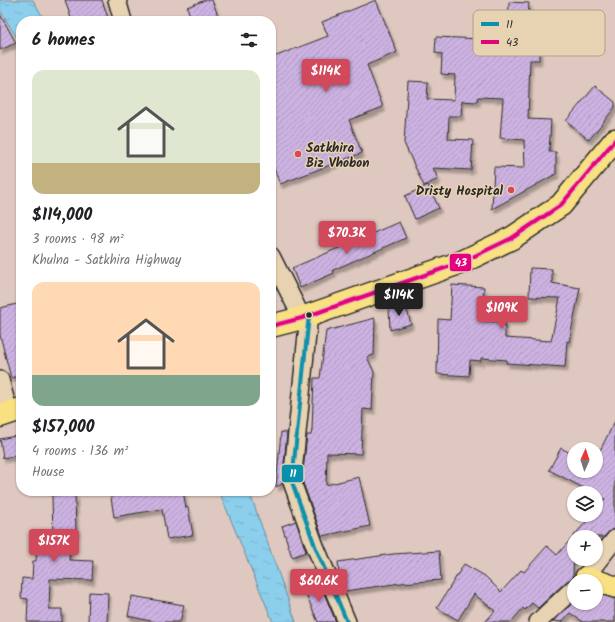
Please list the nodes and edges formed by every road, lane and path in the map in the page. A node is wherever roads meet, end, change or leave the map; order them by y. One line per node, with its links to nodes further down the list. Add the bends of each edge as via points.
1 (117, 0): 2 (street)
2 (122, 16)
3 (615, 140): 5 (highway, via 561,205 512,238 462,262)
4 (276, 265): 5 (street)
5 (306, 317): 6 (highway); 14 (street, via 292,482)
6 (276, 325)
7 (0, 380): 8 (street)
8 (10, 413)
9 (615, 539): 10 (street)
10 (587, 574)
11 (603, 585): 12 (main road)
12 (615, 587)
13 (567, 594): 15 (street)
14 (347, 622)
15 (538, 622)

